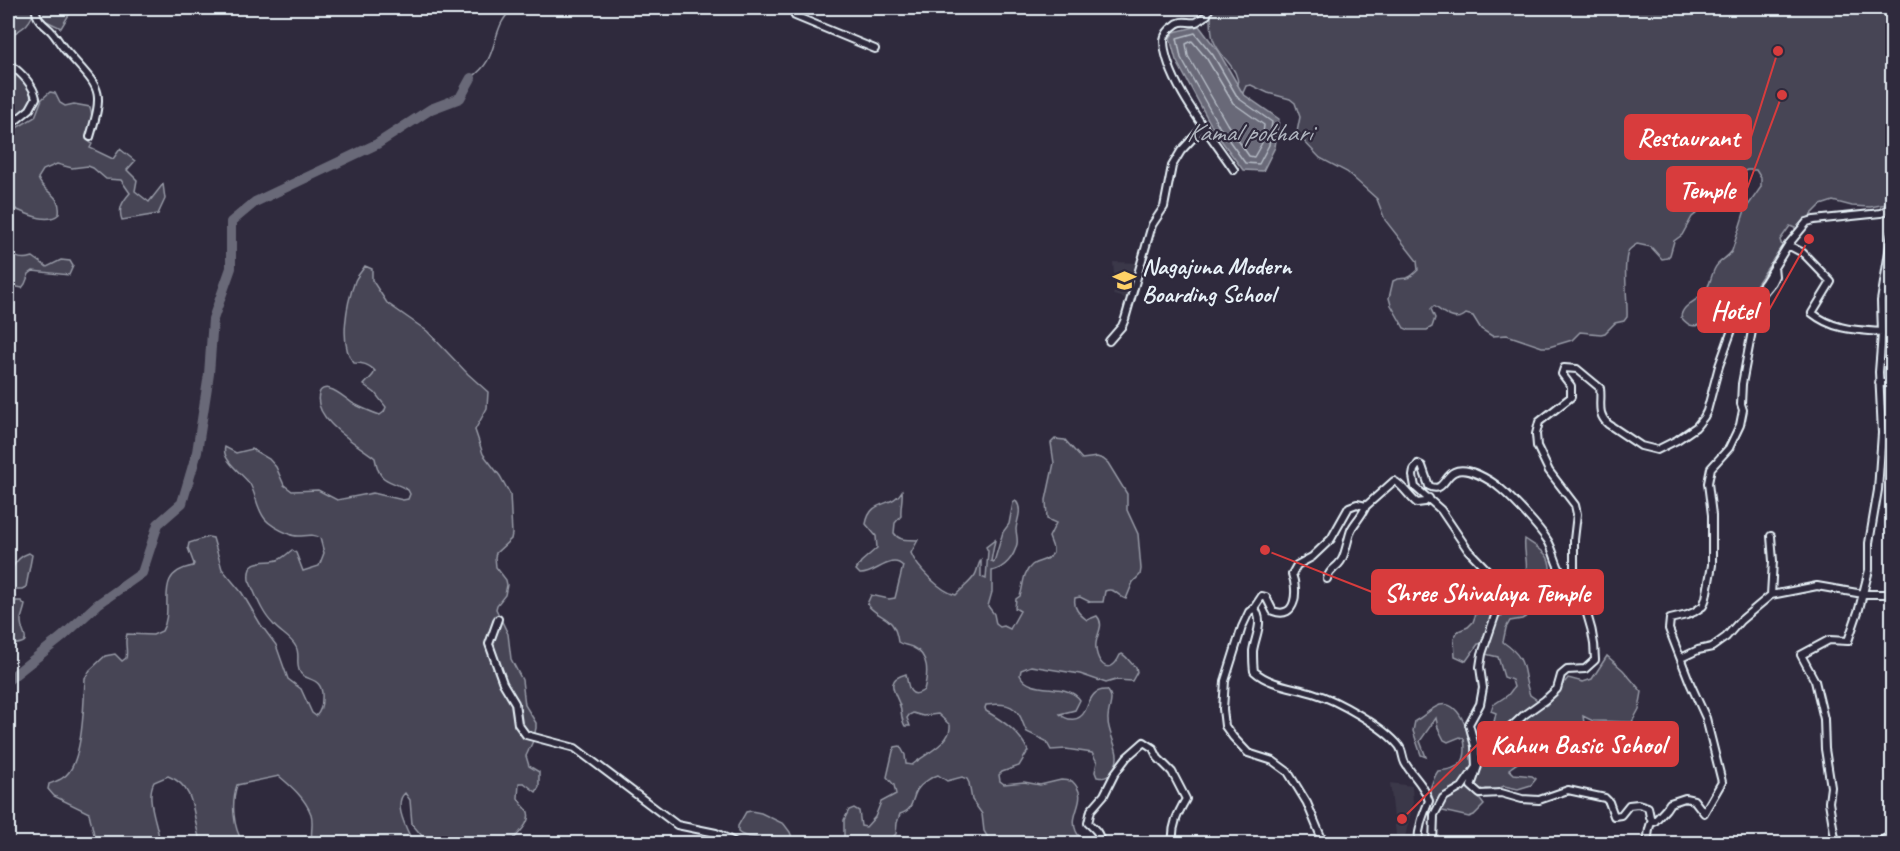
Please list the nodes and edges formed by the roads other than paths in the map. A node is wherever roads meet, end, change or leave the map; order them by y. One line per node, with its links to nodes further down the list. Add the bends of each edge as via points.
1 (36, 8): 8 (street, via 43,24 97,89 98,111)
2 (1209, 8): 6 (street, via 1199,21 1175,24 1164,39 1177,84)
3 (795, 16): 4 (street)
4 (875, 49)
5 (8, 63): 7 (street, via 25,79 36,98 30,109)
6 (1204, 126): 9 (street); 16 (street, via 1172,166 1164,207 1152,225 1125,319)
7 (8, 127)
8 (90, 138)
9 (1234, 170)
10 (1893, 207): 12 (street, via 1881,213 1807,222)
11 (1893, 233): 13 (street)
12 (1788, 245): 14 (street); 15 (street, via 1803,253 1831,282 1812,313 1836,327)
13 (1890, 256): 15 (street, via 1881,301)
14 (1774, 266): 25 (street, via 1733,327 1704,417 1696,427 1661,449 1647,449 1608,424 1599,410 1600,388 1577,369 1564,368 1562,374 1571,386 1570,397 1539,422 1536,434 1537,446 1549,471 1575,505); 31 (street, via 1775,276 1755,315 1742,384 1740,424 1729,448 1711,468 1708,483 1712,565 1706,598 1694,612 1670,619 1669,629)
15 (1882, 332): 17 (street)
16 (1109, 341)
17 (1879, 383): 18 (street); 19 (street)
18 (1893, 383)
19 (1882, 433): 20 (street); 26 (street, via 1869,570)
20 (1893, 433)
21 (1429, 498): 22 (street, via 1418,503 1394,481); 25 (street, via 1413,482 1418,464 1429,486 1435,488 1459,470 1487,478 1540,531 1559,570); 33 (street, via 1494,577 1496,585 1497,610 1480,667 1480,704 1469,724)
22 (1365, 506): 24 (street, via 1350,532 1342,560 1329,571); 29 (street, via 1349,507 1331,539 1297,565 1292,574 1296,596 1289,609 1273,611 1262,596)
23 (1772, 536): 28 (street)
24 (1327, 579)
25 (1574, 582): 32 (street, via 1590,618 1595,660 1585,669 1567,670 1560,675 1557,689)
26 (1863, 594): 27 (street); 28 (street, via 1817,586); 43 (street, via 1848,641 1829,640 1801,655 1815,681 1824,719 1829,802)
27 (1893, 594)
28 (1771, 595): 31 (street, via 1712,647)
29 (1254, 608): 39 (street, via 1242,627 1225,681 1225,726 1248,753 1274,761 1288,772); 40 (street, via 1259,624 1253,651 1254,671 1259,676 1316,694 1352,712 1387,733 1401,748 1405,762 1426,790 1429,801)
30 (498, 619): 36 (street, via 489,644 515,703 518,724 526,735 575,748 677,825 716,833)
31 (1681, 658): 34 (street, via 1707,723 1722,782 1704,813 1694,800 1685,798 1670,803 1654,822)
32 (1497, 740): 33 (street, via 1491,739); 34 (street, via 1485,753 1471,786 1480,794 1539,800 1568,790 1605,798 1614,816 1621,815 1629,805 1648,807)
33 (1476, 768): 41 (street, via 1462,787 1443,798 1434,815)
34 (1652, 819): 42 (street)
35 (1893, 835): 44 (street)
36 (738, 843)
37 (1100, 843): 38 (street, via 1088,823 1091,810 1127,757 1144,742 1154,748 1172,772 1186,799 1176,816)
38 (1173, 843)
39 (1324, 843)
40 (1418, 843)
41 (1433, 843)
42 (1647, 843)
43 (1836, 843)
44 (1875, 843)

